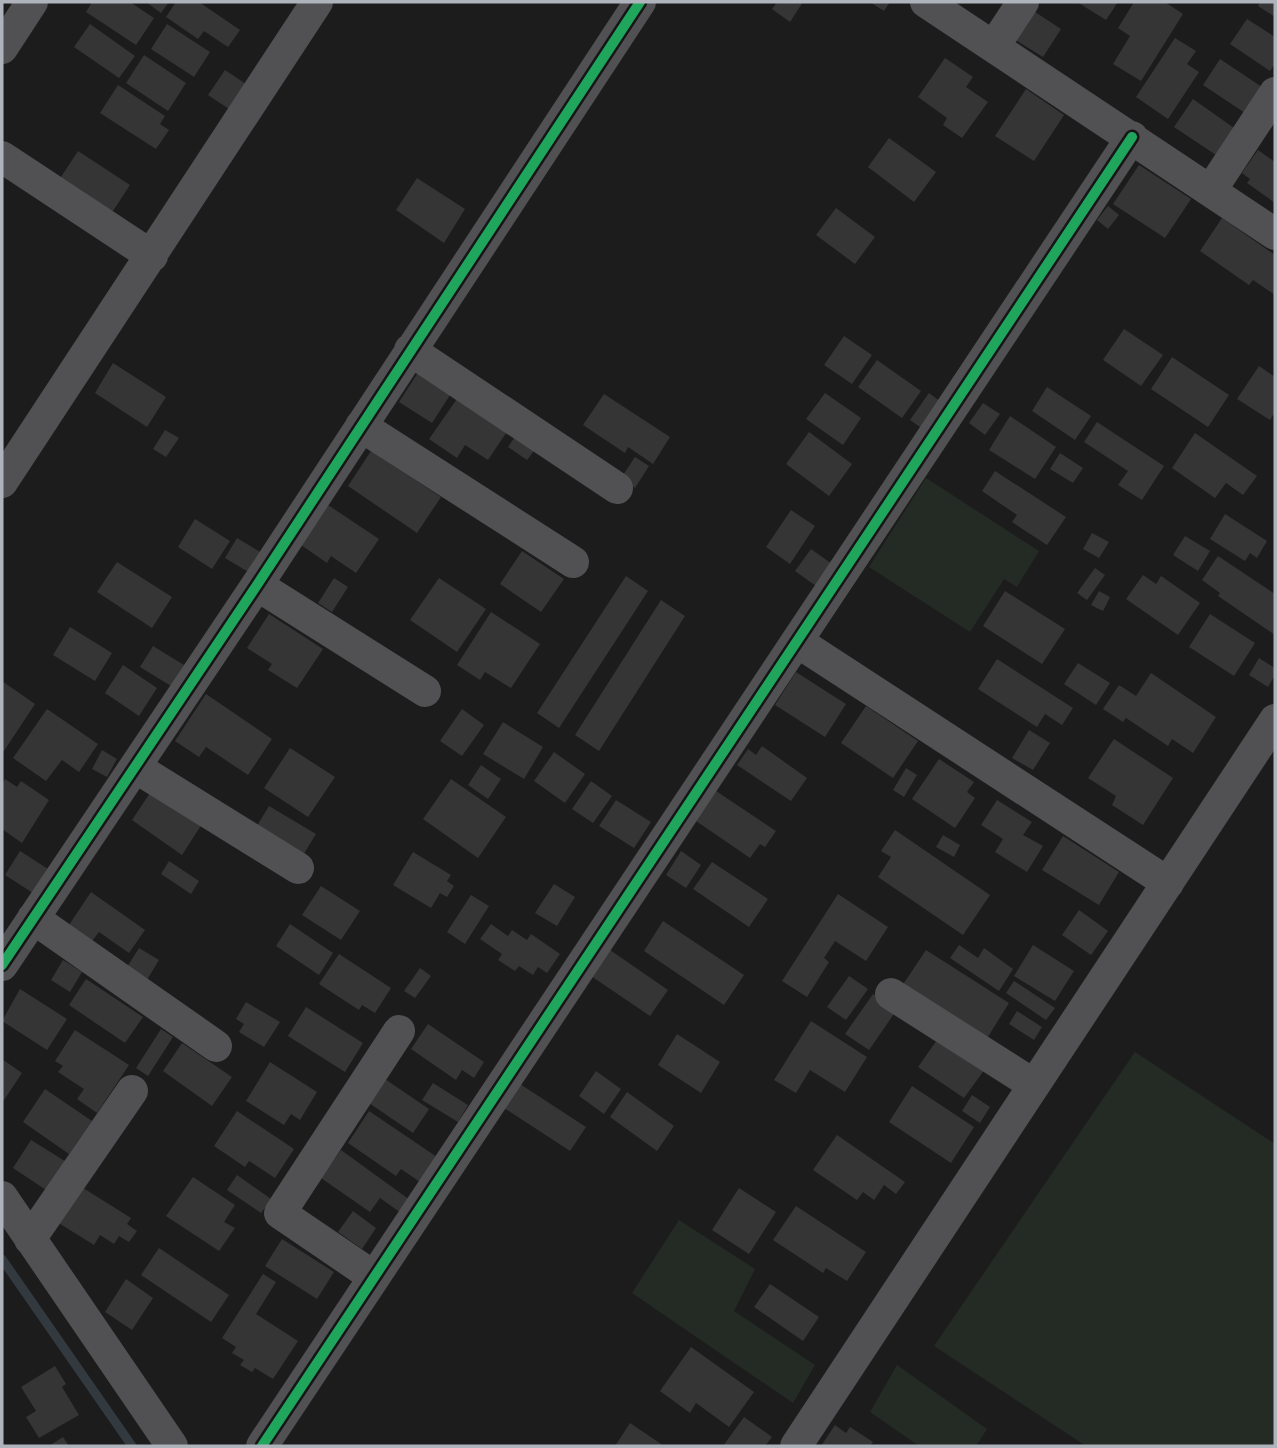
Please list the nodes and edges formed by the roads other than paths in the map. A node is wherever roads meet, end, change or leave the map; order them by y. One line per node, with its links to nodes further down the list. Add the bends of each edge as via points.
1 (32, 2): 7 (street)
2 (317, 2): 13 (street)
3 (640, 2): 14 (street)
4 (926, 2): 6 (street)
5 (1023, 2): 6 (street)
6 (994, 46): 9 (street)
7 (2, 48)
8 (1275, 93): 11 (street)
9 (1132, 137): 11 (street); 20 (street)
10 (2, 157): 13 (street)
11 (1211, 190): 12 (street)
12 (1275, 234)
13 (152, 256): 16 (street)
14 (410, 350): 15 (street); 17 (street)
15 (360, 426): 18 (street); 19 (street)
16 (2, 482)
17 (617, 488)
18 (573, 562)
19 (257, 585): 21 (street); 23 (street)
20 (798, 642): 25 (street); 35 (street)
21 (425, 691)
22 (1275, 720): 25 (street)
23 (135, 767): 24 (street); 26 (street)
24 (298, 867)
25 (1168, 883): 31 (street)
26 (33, 918): 27 (street); 30 (street)
27 (2, 965)
28 (891, 994): 31 (street)
29 (399, 1031): 35 (street, via 280,1213)
30 (216, 1046)
31 (1034, 1085): 38 (street)
32 (132, 1091): 34 (street)
33 (2, 1198): 34 (street)
34 (30, 1239): 36 (street)
35 (373, 1277): 37 (street)
36 (172, 1446)
37 (262, 1446)
38 (796, 1446)

